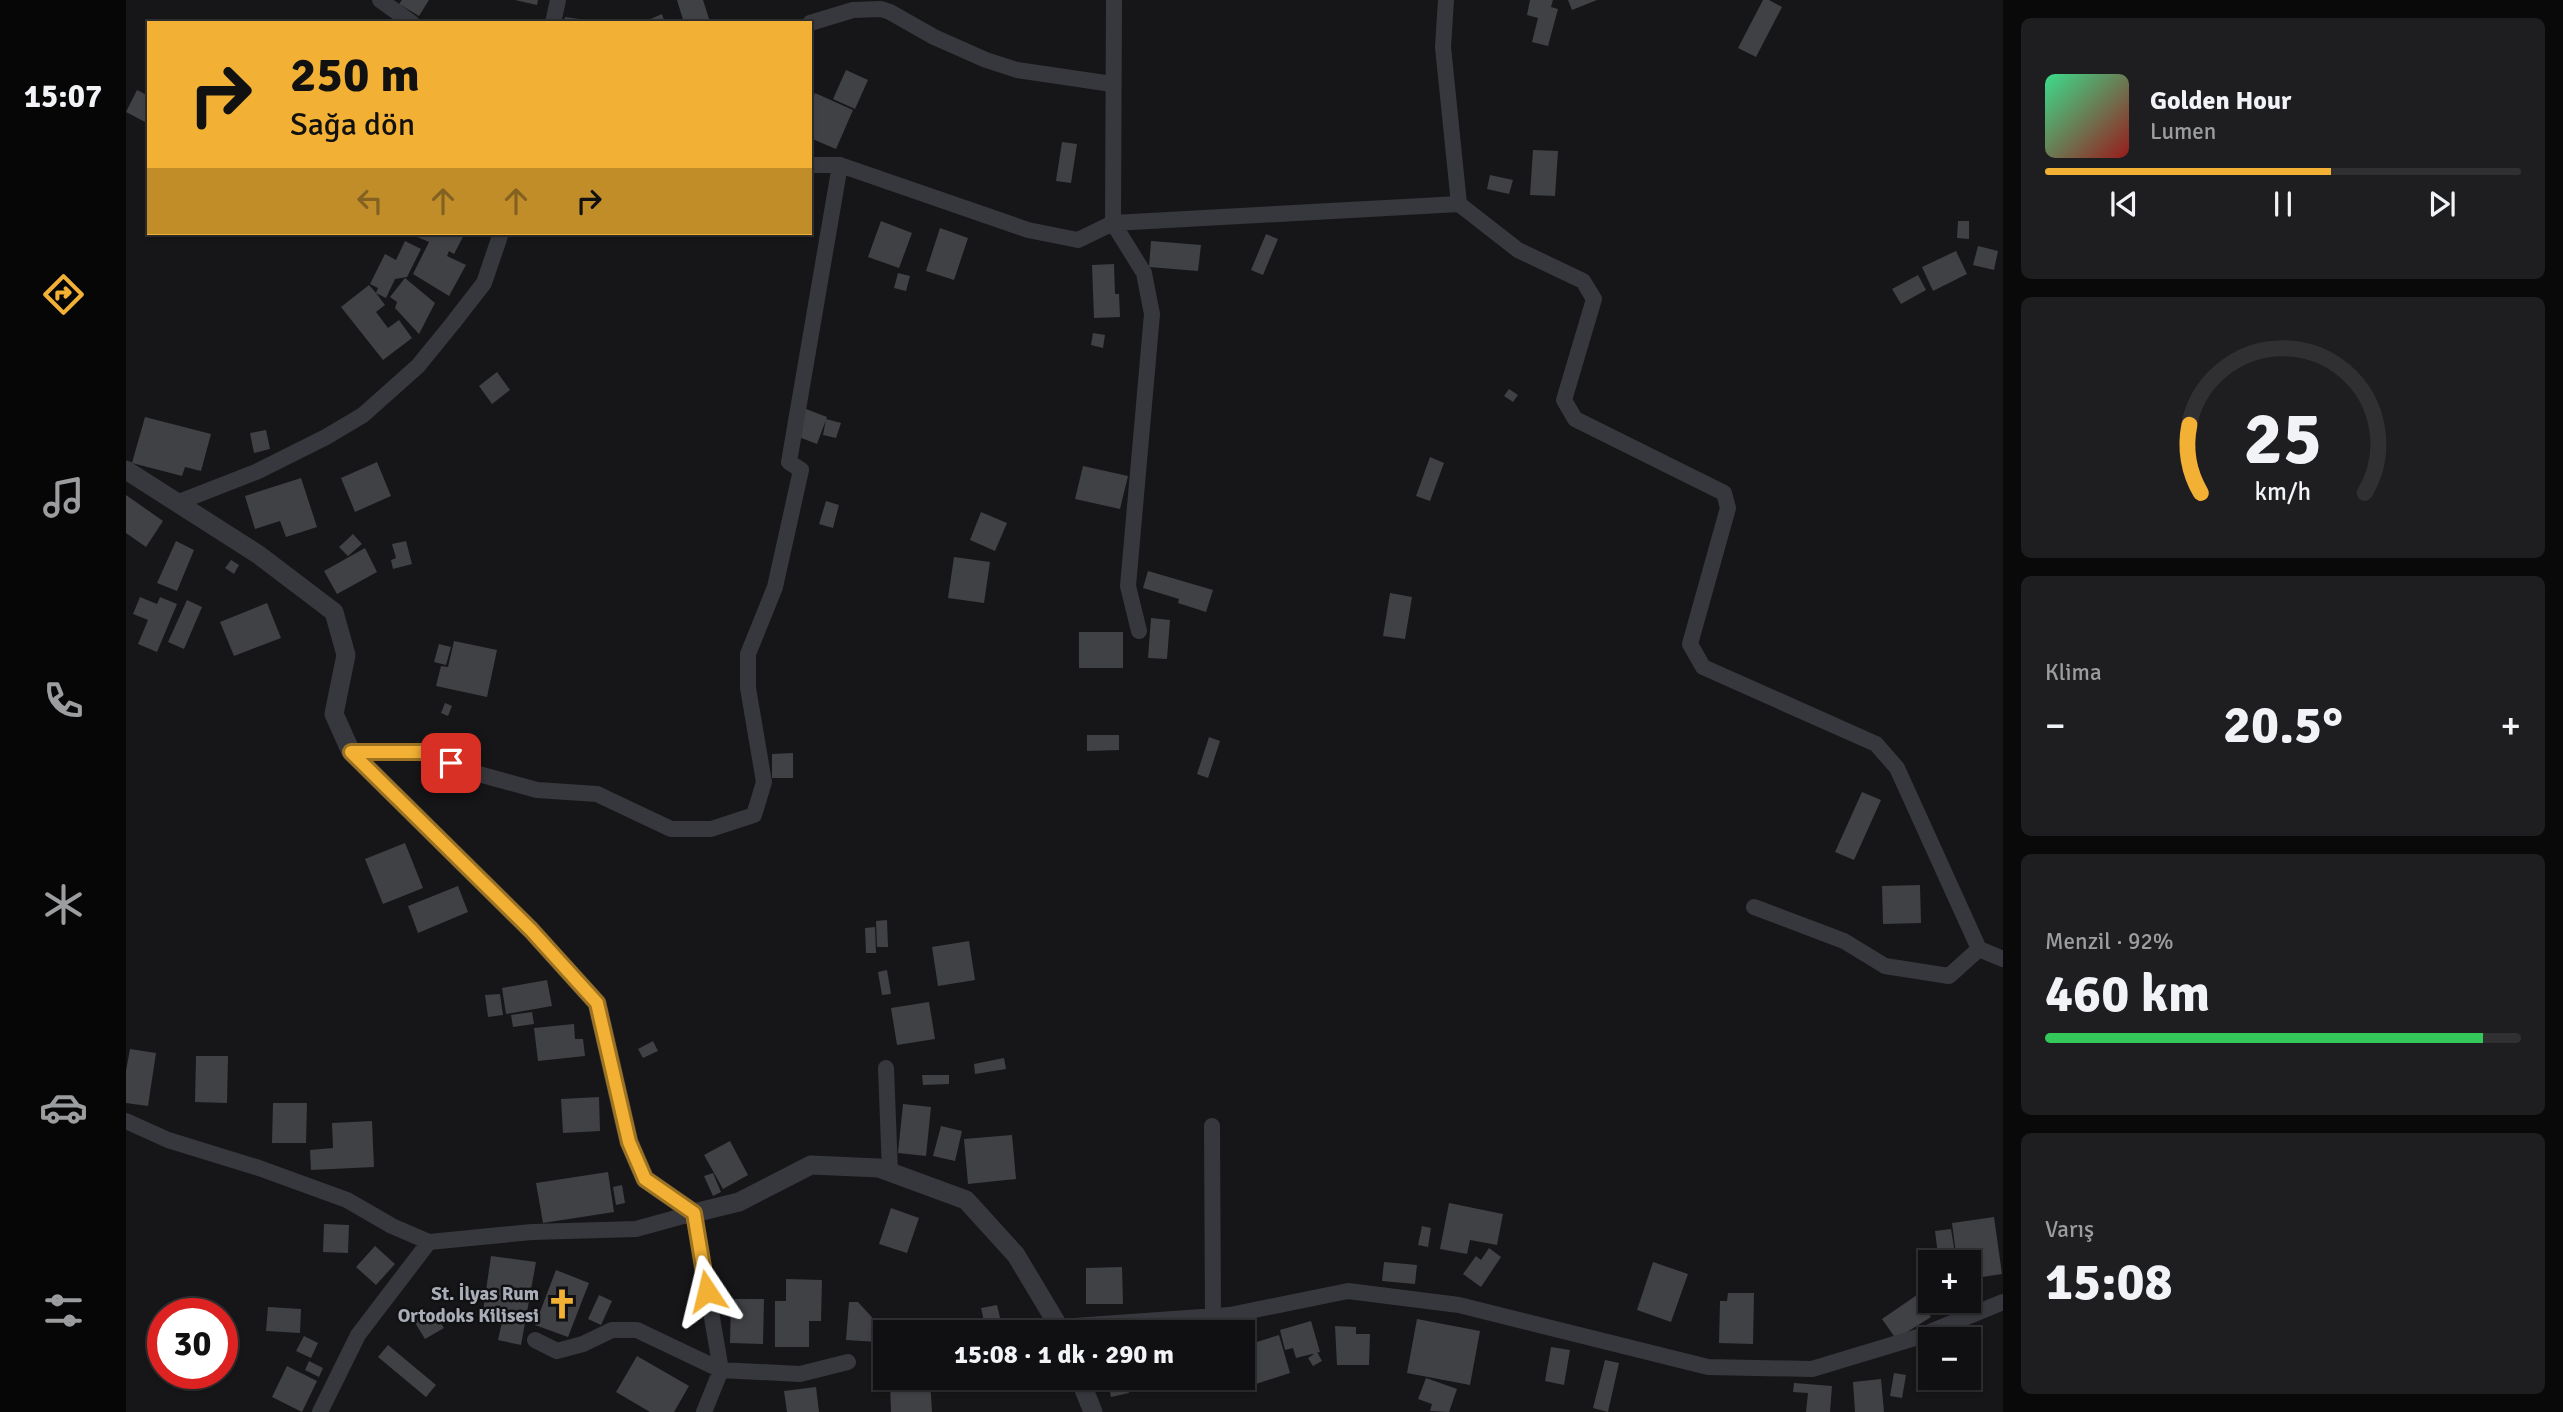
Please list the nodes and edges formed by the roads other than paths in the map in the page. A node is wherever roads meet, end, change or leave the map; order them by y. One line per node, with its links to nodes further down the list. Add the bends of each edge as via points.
1 (380, 0): 5 (street)
2 (558, 0): 6 (street)
3 (1114, 0): 8 (street)
4 (1446, 0): 11 (street, via 1443,47)
5 (409, 21)
6 (553, 21)
7 (812, 22): 8 (street, via 853,10 881,9 986,60 1017,70)
8 (1112, 84): 12 (street)
9 (812, 165): 10 (street)
10 (840, 165): 12 (street, via 1028,230 1078,240); 17 (street, via 789,462 801,470 775,587 748,654 748,688 764,782 754,815 711,829 671,829 597,794 537,790 475,774 426,752)
11 (1459, 204): 12 (street); 19 (street, via 1518,250 1583,281 1594,299 1564,400 1575,419 1724,493 1728,508 1690,644 1703,667 1876,744 1897,768)
12 (1113, 223): 16 (street, via 1144,273 1152,314 1128,586)
13 (500, 235): 15 (street, via 484,283 418,366 363,415 256,472)
14 (126, 470): 15 (street)
15 (179, 502): 17 (street, via 334,612 346,655 334,714)
16 (1139, 631)
17 (351, 752): 25 (street, via 531,930 597,1003 629,1142 645,1179)
18 (1754, 907): 19 (street, via 1844,941 1885,966 1949,976)
19 (1979, 949): 20 (street)
20 (2003, 960)
21 (886, 1068): 24 (street)
22 (126, 1121): 26 (street, via 168,1140 347,1200)
23 (1212, 1126): 28 (street)
24 (890, 1172): 25 (street, via 811,1164 739,1202); 29 (street, via 966,1200 1016,1255)
25 (694, 1213): 26 (street, via 636,1229); 33 (street)
26 (429, 1241): 35 (street, via 358,1335)
27 (2003, 1302): 28 (street, via 1918,1336 1812,1369 1708,1367 1459,1305 1348,1292)
28 (1213, 1317): 30 (street)
29 (1056, 1320)
30 (1175, 1320)
31 (535, 1340): 33 (street, via 557,1351 612,1330 637,1330)
32 (848, 1362): 33 (street, via 800,1374)
33 (721, 1370): 36 (street)
34 (1084, 1390): 37 (street)
35 (320, 1412)
36 (704, 1412)
37 (1093, 1412)

